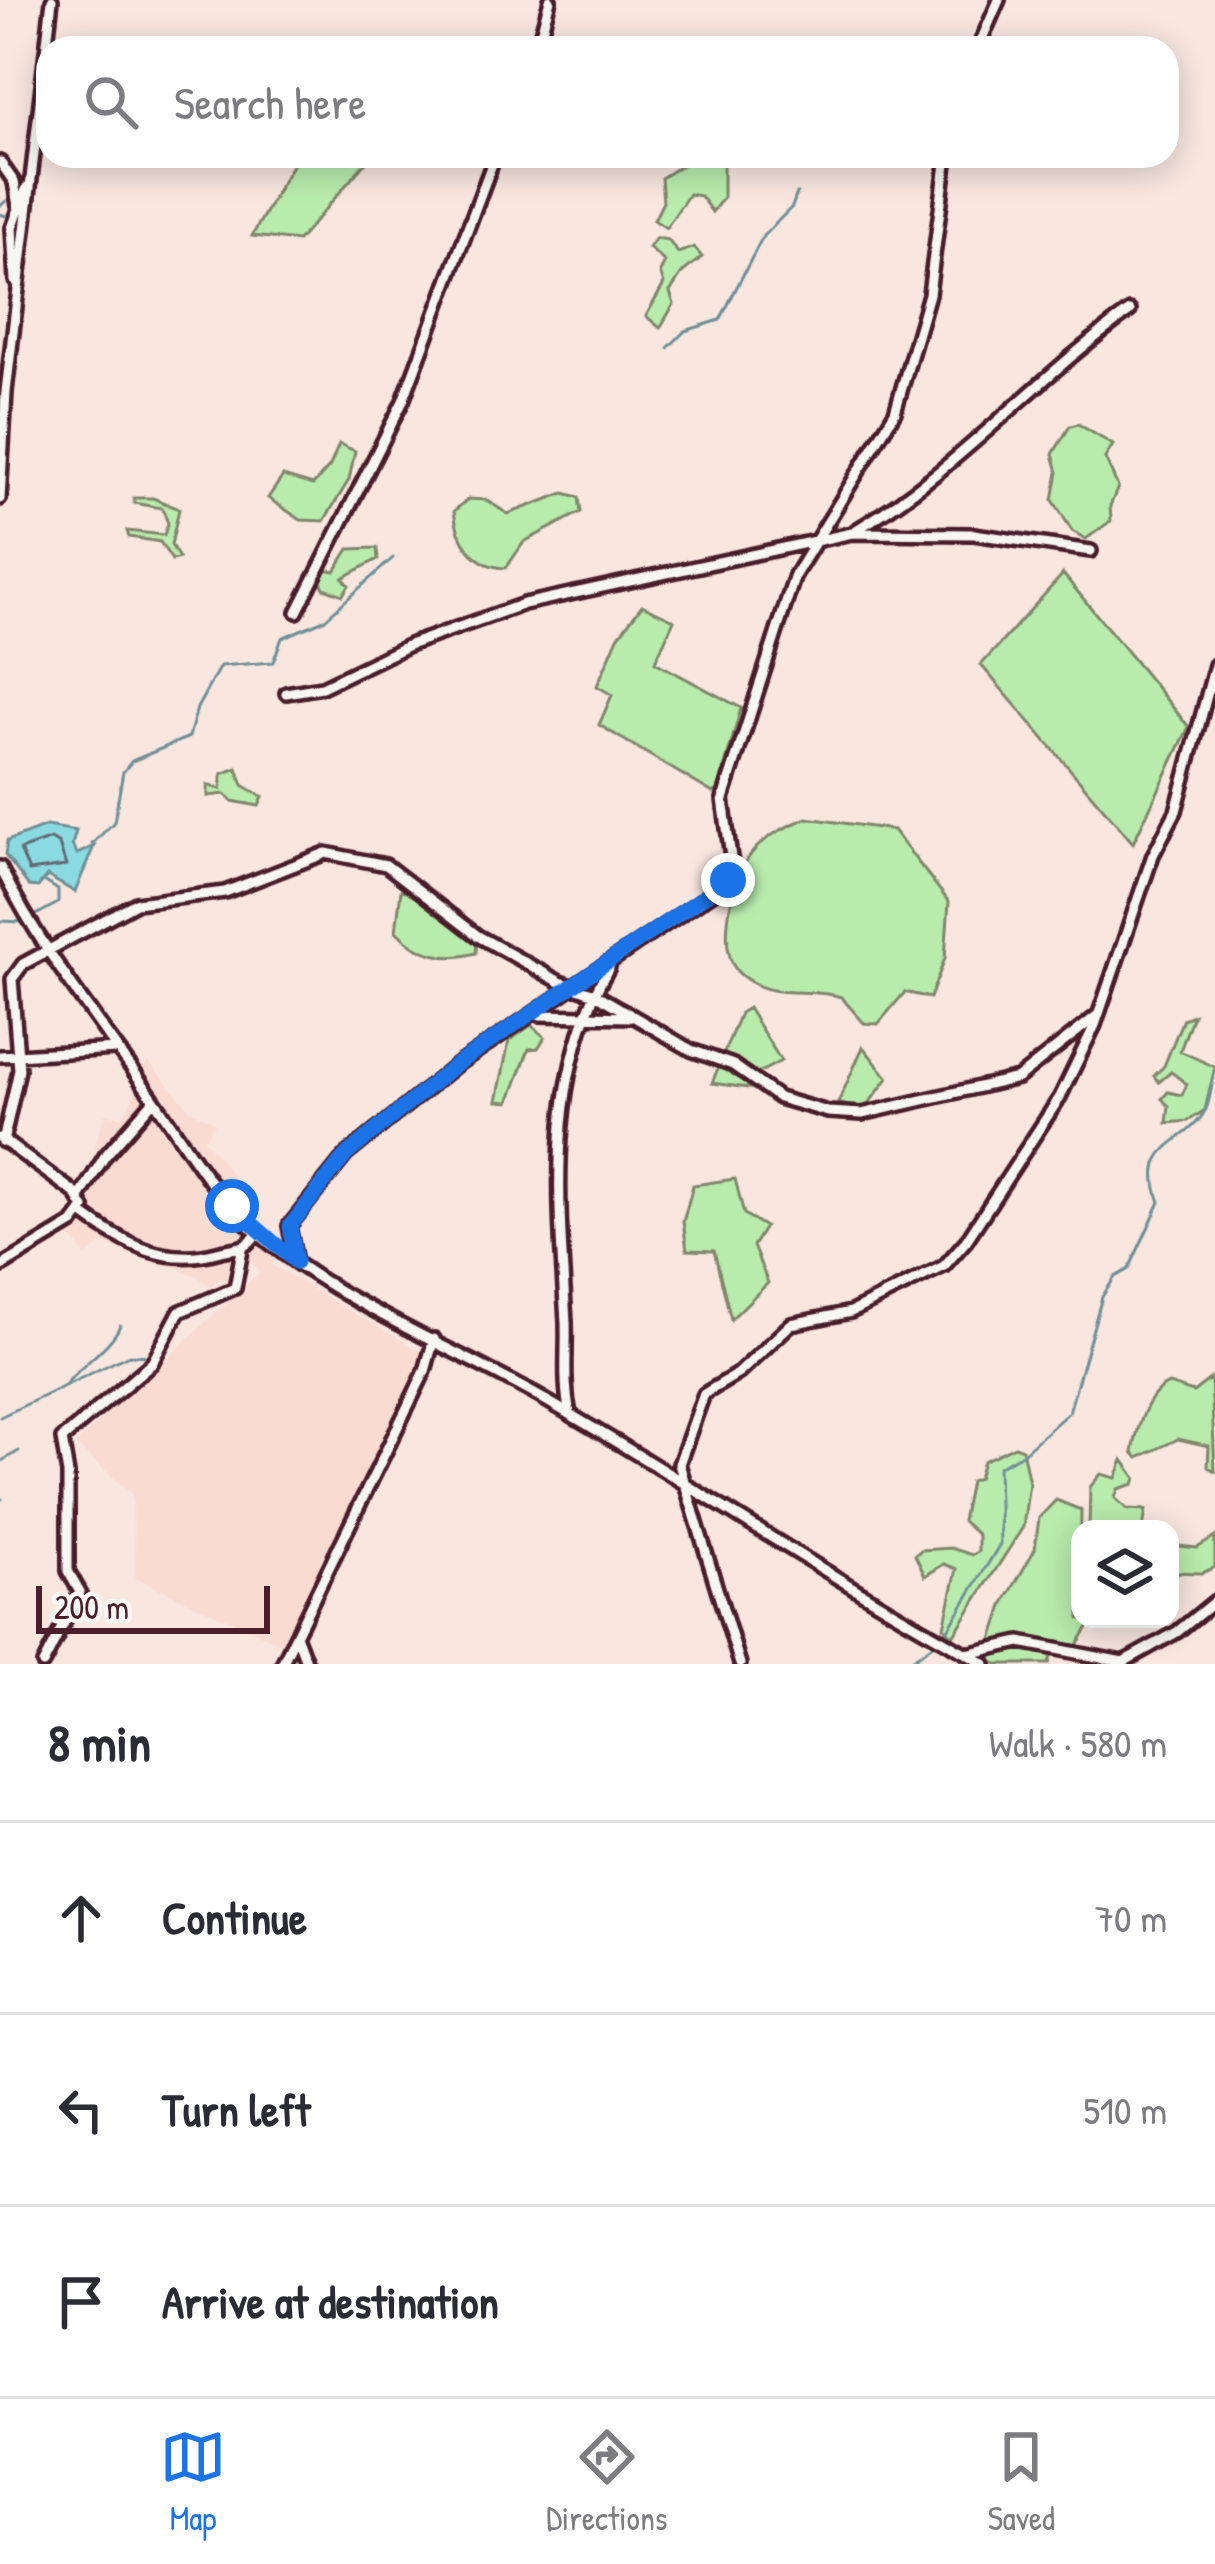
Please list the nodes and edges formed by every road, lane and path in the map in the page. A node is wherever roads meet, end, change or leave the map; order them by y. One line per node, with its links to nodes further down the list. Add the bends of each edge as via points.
1 (52, 0): 4 (street)
2 (550, 0): 5 (street)
3 (999, 0): 6 (street)
4 (48, 36)
5 (540, 36)
6 (983, 36)
7 (36, 152): 11 (street)
8 (0, 162): 12 (street)
9 (491, 168): 19 (street, via 404,400)
10 (945, 168): 17 (street, via 929,294 895,412)
11 (34, 171): 12 (street); 13 (street)
12 (18, 208): 13 (street, via 10,243)
13 (17, 295): 15 (street)
14 (1130, 311): 16 (street, via 1073,351 946,472)
15 (0, 499)
16 (852, 533): 17 (street); 18 (street, via 974,534)
17 (813, 543): 21 (street, via 524,604 322,687); 24 (street, via 783,606 723,799 734,872)
18 (1091, 550)
19 (296, 612)
20 (1215, 665): 27 (street, via 1176,811)
21 (286, 693)
22 (0, 867): 23 (street)
23 (48, 950): 25 (street, via 153,897 225,892 310,857 346,854 404,874 478,936); 31 (street); 32 (street, via 12,979)
24 (611, 963): 25 (street); 26 (street)
25 (573, 989): 26 (street); 28 (street)
26 (595, 994): 29 (street); 30 (street)
27 (1099, 1014): 30 (street, via 1018,1078 862,1114 779,1098 734,1065); 44 (street, via 1060,1096 952,1259 851,1312 775,1334 739,1373 704,1394 680,1453)
28 (535, 1015): 29 (street); 40 (street, via 454,1066 346,1155 290,1226)
29 (587, 1016): 30 (street); 43 (street, via 559,1120)
30 (638, 1019)
31 (116, 1049): 32 (street); 34 (street)
32 (18, 1055): 33 (street); 35 (street)
33 (0, 1056)
34 (154, 1100): 36 (street); 38 (street)
35 (2, 1140): 36 (street)
36 (79, 1198): 37 (street)
37 (83, 1214): 39 (street, via 127,1242 185,1261); 41 (street)
38 (257, 1232): 39 (street); 40 (street)
39 (242, 1250): 48 (street, via 235,1288 179,1312 152,1363 62,1439 68,1571 80,1592)
40 (296, 1262): 42 (street)
41 (0, 1267)
42 (434, 1339): 43 (street); 46 (street)
43 (570, 1414): 44 (street)
44 (681, 1478): 47 (street); 51 (street)
45 (1215, 1601): 47 (street, via 1123,1662 1020,1642)
46 (296, 1635): 49 (street); 50 (street)
47 (967, 1654): 52 (street)
48 (44, 1664)
49 (283, 1664)
50 (308, 1664)
51 (740, 1664)
52 (985, 1664)

